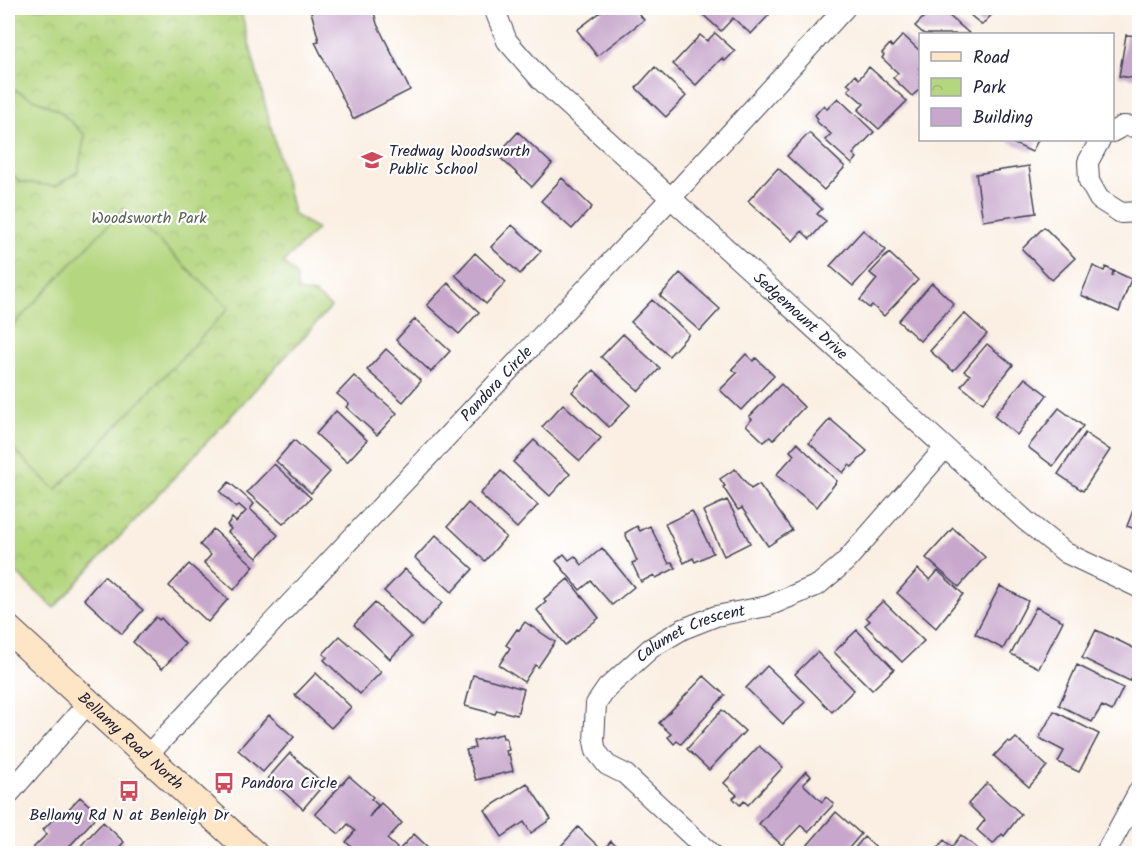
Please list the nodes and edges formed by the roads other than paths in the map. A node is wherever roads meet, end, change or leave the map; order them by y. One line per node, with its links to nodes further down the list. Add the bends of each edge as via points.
1 (494, 8): 6 (street, Sedgemount Drive, via 507,41 522,60)
2 (845, 8): 6 (street, Pandora Circle)
3 (1140, 128): 4 (street, via 1123,126)
4 (1114, 131)
5 (1099, 141): 7 (street, via 1088,162 1089,181 1099,199 1121,213)
6 (670, 199): 8 (street, Sedgemount Drive); 12 (street, Pandora Circle)
7 (1140, 212)
8 (944, 449): 9 (street, Sedgemount Drive, via 1066,553); 16 (street, Calumet Crescent, via 844,562 818,585 768,606 716,616 683,629 651,648 607,688 596,704 596,751 607,765 625,774)
9 (1140, 588)
10 (8, 630): 11 (street, Bellamy Road North)
11 (88, 703): 12 (street, Bellamy Road North); 14 (street)
12 (146, 757): 15 (street, Bellamy Road North)
13 (1140, 789): 17 (street)
14 (8, 795)
15 (254, 854)
16 (711, 854)
17 (1106, 854)

